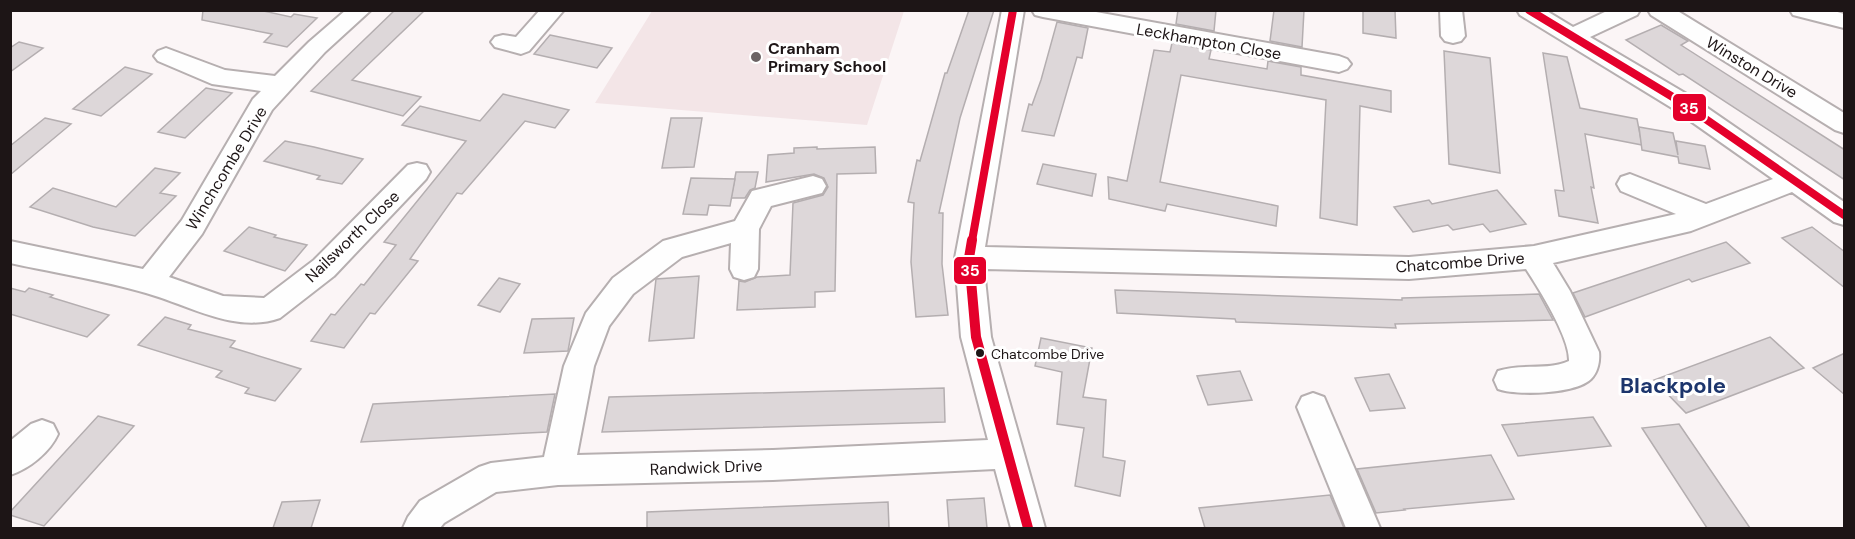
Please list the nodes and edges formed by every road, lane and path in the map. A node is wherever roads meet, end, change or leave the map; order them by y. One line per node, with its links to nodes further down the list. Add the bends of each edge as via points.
1 (360, 10): 16 (street, Winchcombe Drive)
2 (553, 10): 13 (street, via 521,46)
3 (1013, 10): 27 (street)
4 (1043, 10): 15 (street, Leckhampton Close)
5 (1451, 10): 11 (street)
6 (1528, 10): 12 (street)
7 (1629, 10): 12 (street)
8 (1659, 10): 17 (street, Winston Drive)
9 (1802, 10): 10 (street)
10 (1845, 21)
11 (1453, 36)
12 (1573, 36): 19 (street, via 1681,102)
13 (503, 42)
14 (166, 56): 16 (street, via 221,78)
15 (1340, 64)
16 (281, 85): 29 (street, Winchcombe Drive, via 262,105 192,227)
17 (1845, 124)
18 (417, 172): 29 (street, Nailsworth Close, via 324,268 270,310 224,308)
19 (1796, 180): 22 (street, Chatcombe Drive); 23 (street)
20 (1630, 184): 22 (street)
21 (813, 186): 24 (street, via 762,198)
22 (1706, 215): 26 (street, Chatcombe Drive)
23 (1845, 215)
24 (745, 229): 28 (street); 35 (street, via 673,249 623,286 596,321 579,366)
25 (10, 252): 29 (street, Nailsworth Close)
26 (1534, 257): 27 (street, Chatcombe Drive, via 1409,268); 30 (street, via 1560,299 1585,361 1579,371 1565,376)
27 (969, 258): 33 (street, via 976,337)
28 (744, 268)
29 (149, 282)
30 (1509, 380)
31 (1313, 407): 38 (street)
32 (42, 434): 34 (street)
33 (1009, 454): 35 (street, Randwick Drive); 37 (street)
34 (10, 461)
35 (558, 470): 36 (street, Randwick Drive, via 491,478 432,512)
36 (420, 528)
37 (1029, 528)
38 (1363, 528)

